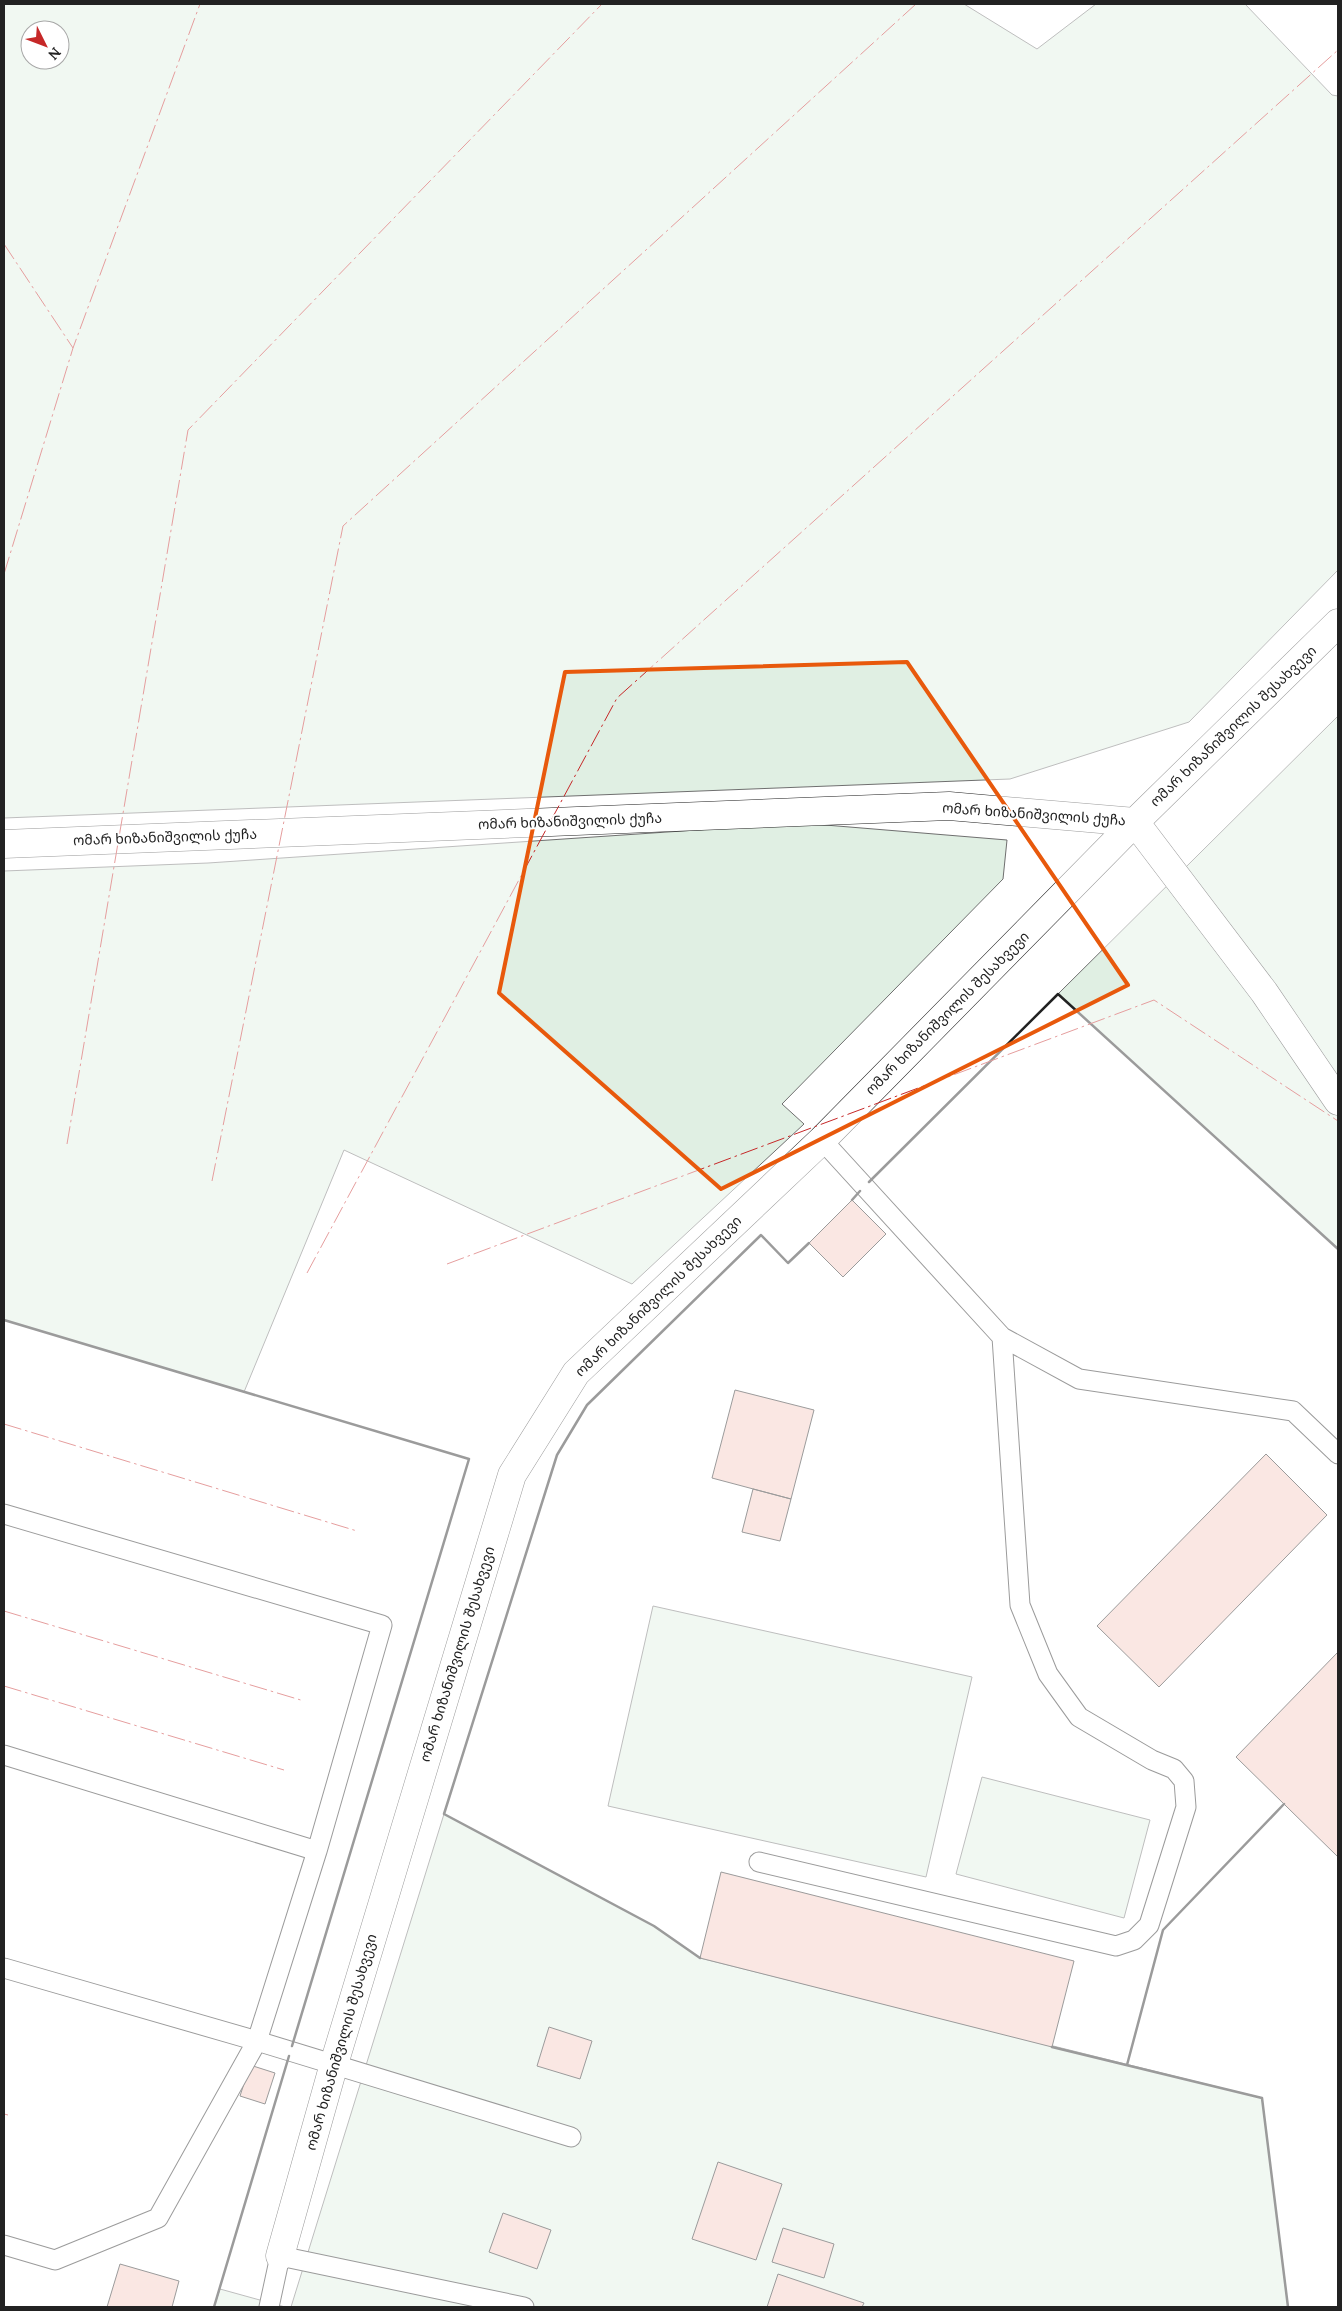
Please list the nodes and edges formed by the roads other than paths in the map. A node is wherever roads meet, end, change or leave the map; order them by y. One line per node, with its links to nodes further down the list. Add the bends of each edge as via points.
1 (1338, 623): 2 (street, ომარ ხიზანიშვილის შესახვევი)
2 (1135, 822): 3 (street, ომარ ხიზანიშვილის ქუჩა, via 949,806); 4 (street, via 1264,992); 5 (street, ომარ ხიზანიშვილის შესახვევი)
3 (4, 844)
4 (1338, 1102)
5 (822, 1140): 6 (lane); 14 (street, ომარ ხიზანიშვილის შესახვევი, via 576,1373 512,1475)
6 (1002, 1337): 7 (lane, via 1079,1379 1293,1411); 11 (lane, via 1020,1606 1048,1674 1080,1717 1152,1760 1174,1769 1184,1781 1186,1806 1149,1925 1134,1940 1116,1946)
7 (1338, 1454)
8 (4, 1514): 10 (lane, via 382,1625)
9 (4, 1755): 10 (lane)
10 (317, 1850): 13 (lane)
11 (759, 1862)
12 (4, 1968): 13 (lane)
13 (258, 2041): 14 (lane); 16 (lane, via 158,2218 55,2260)
14 (334, 2064): 15 (lane); 17 (street, ომარ ხიზანიშვილის შესახვევი)
15 (571, 2137)
16 (4, 2245)
17 (280, 2256): 18 (lane); 19 (lane)
18 (270, 2307)
19 (524, 2307)

